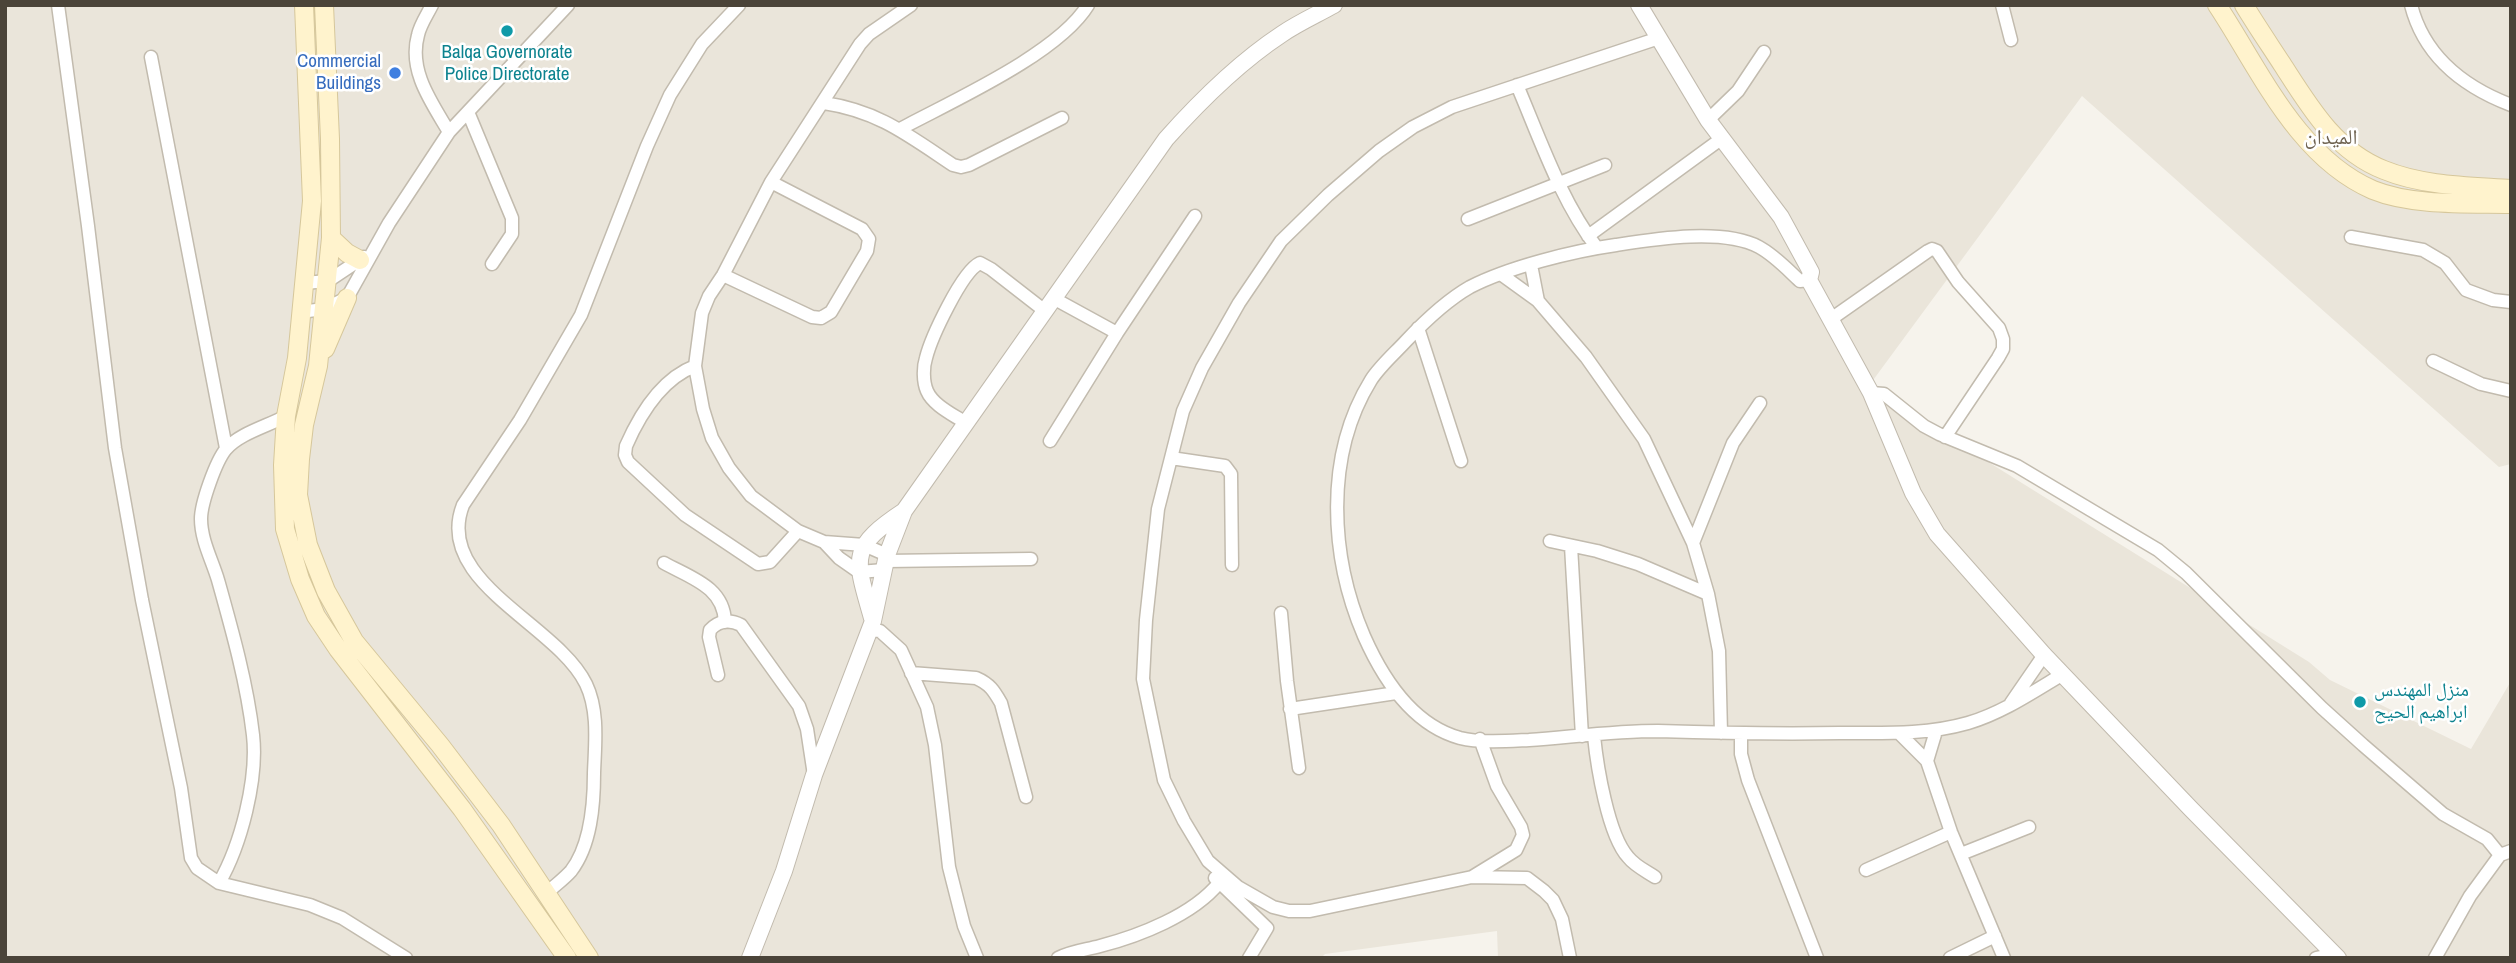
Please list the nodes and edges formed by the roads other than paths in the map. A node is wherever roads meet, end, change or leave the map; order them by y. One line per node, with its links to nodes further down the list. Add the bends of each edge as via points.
1 (58, 5): 112 (street, via 106,388 129,530 191,858)
2 (304, 5): 47 (main road, via 312,201)
3 (324, 5): 37 (main road)
4 (432, 5): 26 (street, via 418,32 416,61 425,90)
5 (568, 5): 22 (street)
6 (740, 5): 114 (street, via 702,44 670,95 581,315 457,519 460,546 476,573 566,655 586,683 593,707 594,803 586,839 571,870)
7 (911, 5): 20 (street, via 860,44)
8 (1088, 5): 25 (street, via 1076,22 1035,54)
9 (1334, 5): 51 (street, via 1273,41 1176,127)
10 (1639, 5): 15 (street)
11 (2002, 5): 16 (street)
12 (2217, 5): 32 (main road, via 2292,122 2346,175 2397,196)
13 (2244, 5): 31 (main road, via 2307,103 2347,149 2383,170 2409,178)
14 (2411, 5): 21 (street, via 2421,32 2444,64 2475,89)
15 (1659, 38): 19 (street); 24 (street)
16 (2011, 40)
17 (1764, 52): 24 (street, via 1738,91)
18 (152, 57): 67 (street)
19 (1517, 85): 29 (street); 68 (street, via 1452,107 1413,127 1328,195 1281,241 1202,368)
20 (824, 103): 25 (street, via 864,111); 30 (street)
21 (2511, 105)
22 (468, 112): 26 (street); 41 (street, via 512,218 512,234)
23 (1062, 118): 25 (street, via 961,167)
24 (1708, 120): 27 (street)
25 (900, 129)
26 (449, 132): 38 (street)
27 (1721, 139): 35 (street); 45 (street, via 1782,217 1811,272)
28 (1605, 164): 29 (street)
29 (1559, 181): 34 (street); 35 (street)
30 (771, 182): 43 (street); 43 (street, via 862,229 869,239 867,251 831,312 821,318)
31 (2511, 190)
32 (2511, 204)
33 (1195, 216): 56 (street)
34 (1468, 219)
35 (1588, 236): 39 (street)
36 (2351, 237): 50 (street, via 2423,250 2445,262 2466,290)
37 (331, 238): 40 (main road); 46 (main road)
38 (378, 246): 40 (street); 48 (street)
39 (1597, 248): 42 (street); 45 (street, via 1665,237 1726,238 1760,248 1800,281)
40 (360, 260): 46 (street)
41 (492, 264)
42 (1531, 265): 44 (street); 49 (street)
43 (723, 275): 59 (street, via 702,313)
44 (1502, 275): 49 (street); 55 (street, via 1469,288)
45 (1809, 280): 54 (street)
46 (328, 281): 47 (street); 52 (main road)
47 (304, 283): 53 (main road)
48 (347, 298): 52 (street); 58 (main road)
49 (1538, 301): 74 (street, via 1586,357 1643,439)
50 (2511, 302)
51 (1049, 304): 56 (street); 64 (street); 64 (street, via 980,263 973,266 951,299 924,373 933,400)
52 (324, 309): 53 (street); 58 (main road)
53 (300, 312): 63 (main road, via 294,383)
54 (1831, 319): 61 (street); 65 (street, via 1928,251 1937,251 2003,339 1998,358)
55 (1418, 328): 69 (street); 91 (street, via 1372,377 1353,413 1337,487 1337,528 1350,603 1370,650)
56 (1117, 333): 66 (street)
57 (2433, 361): 60 (street, via 2481,384)
58 (318, 366): 86 (main road, via 304,425 298,495 307,545 337,612)
59 (695, 366): 71 (street, via 712,438 729,468 751,496); 71 (street, via 657,393 626,446 628,462 685,515 758,564 770,562)
60 (2511, 391)
61 (1871, 393): 65 (street, via 1885,394); 87 (street, via 1913,493 1937,534)
62 (1760, 402): 74 (street, via 1733,443)
63 (286, 416): 67 (street); 86 (main road, via 285,529 316,615)
64 (964, 422): 70 (street)
65 (1945, 437): 106 (street, via 2017,466 2158,550 2353,736 2443,814)
66 (1050, 441)
67 (226, 449): 112 (street, via 201,516 240,670 254,760 239,837)
68 (1171, 458): 80 (street, via 1229,468); 108 (street, via 1149,571 1143,679 1164,780)
69 (1461, 461)
70 (904, 511): 75 (street); 78 (street)
71 (798, 531): 73 (street)
72 (1550, 541): 76 (street)
73 (824, 542): 75 (street); 81 (street)
74 (1693, 543): 82 (street)
75 (864, 545): 78 (street); 81 (street)
76 (1571, 546): 82 (street, via 1638,564); 98 (street)
77 (1031, 559): 78 (street)
78 (886, 562): 81 (street); 85 (street)
79 (664, 563): 84 (street, via 710,589 724,608)
80 (1232, 565)
81 (859, 572): 85 (street)
82 (1708, 594): 95 (street, via 1719,651)
83 (1281, 613): 93 (street)
84 (725, 622): 90 (street, via 710,630 709,637); 102 (street, via 740,625 799,706)
85 (871, 625): 88 (street, via 901,650); 102 (street)
86 (346, 645): 114 (main road, via 455,765); 118 (main road)
87 (2044, 655): 89 (street); 92 (street)
88 (911, 673): 103 (street, via 976,678 994,690); 121 (street, via 927,708 935,745 948,867)
89 (2063, 674): 92 (street); 116 (street)
90 (718, 675)
91 (1396, 693): 93 (street); 99 (street, via 1439,730)
92 (2009, 706): 94 (street)
93 (1290, 709): 101 (street)
94 (1936, 731): 96 (street); 100 (street)
95 (1721, 733): 97 (street); 98 (street, via 1639,731)
96 (1899, 733): 97 (street); 100 (street)
97 (1741, 734): 125 (street, via 1748,780)
98 (1588, 736): 99 (street); 111 (street, via 1619,842 1627,857)
99 (1480, 740): 110 (street, via 1523,835 1516,850)
100 (1927, 761): 105 (street)
101 (1299, 768)
102 (814, 775): 120 (street)
103 (1026, 797)
104 (2029, 827): 107 (street)
105 (1951, 832): 107 (street); 109 (street)
106 (2505, 853): 129 (street, via 2470,896)
107 (1961, 854): 115 (street)
108 (1208, 861): 110 (street, via 1238,887 1290,911 1310,911); 113 (street)
109 (1866, 870)
110 (1472, 877): 124 (street, via 1527,878 1544,891 1562,919)
111 (1655, 877)
112 (219, 883): 117 (street, via 321,909)
113 (1219, 883): 122 (street, via 1194,907 1161,923); 123 (street, via 1267,928)
114 (547, 893): 119 (main road)
115 (1995, 936): 126 (street); 127 (street)
116 (2336, 956): 128 (street)
117 (406, 958)
118 (567, 958)
119 (589, 958)
120 (750, 958)
121 (977, 958)
122 (1058, 958)
123 (1249, 958)
124 (1570, 958)
125 (1817, 958)
126 (1950, 958)
127 (2004, 958)
128 (2316, 958)
129 (2435, 958)

